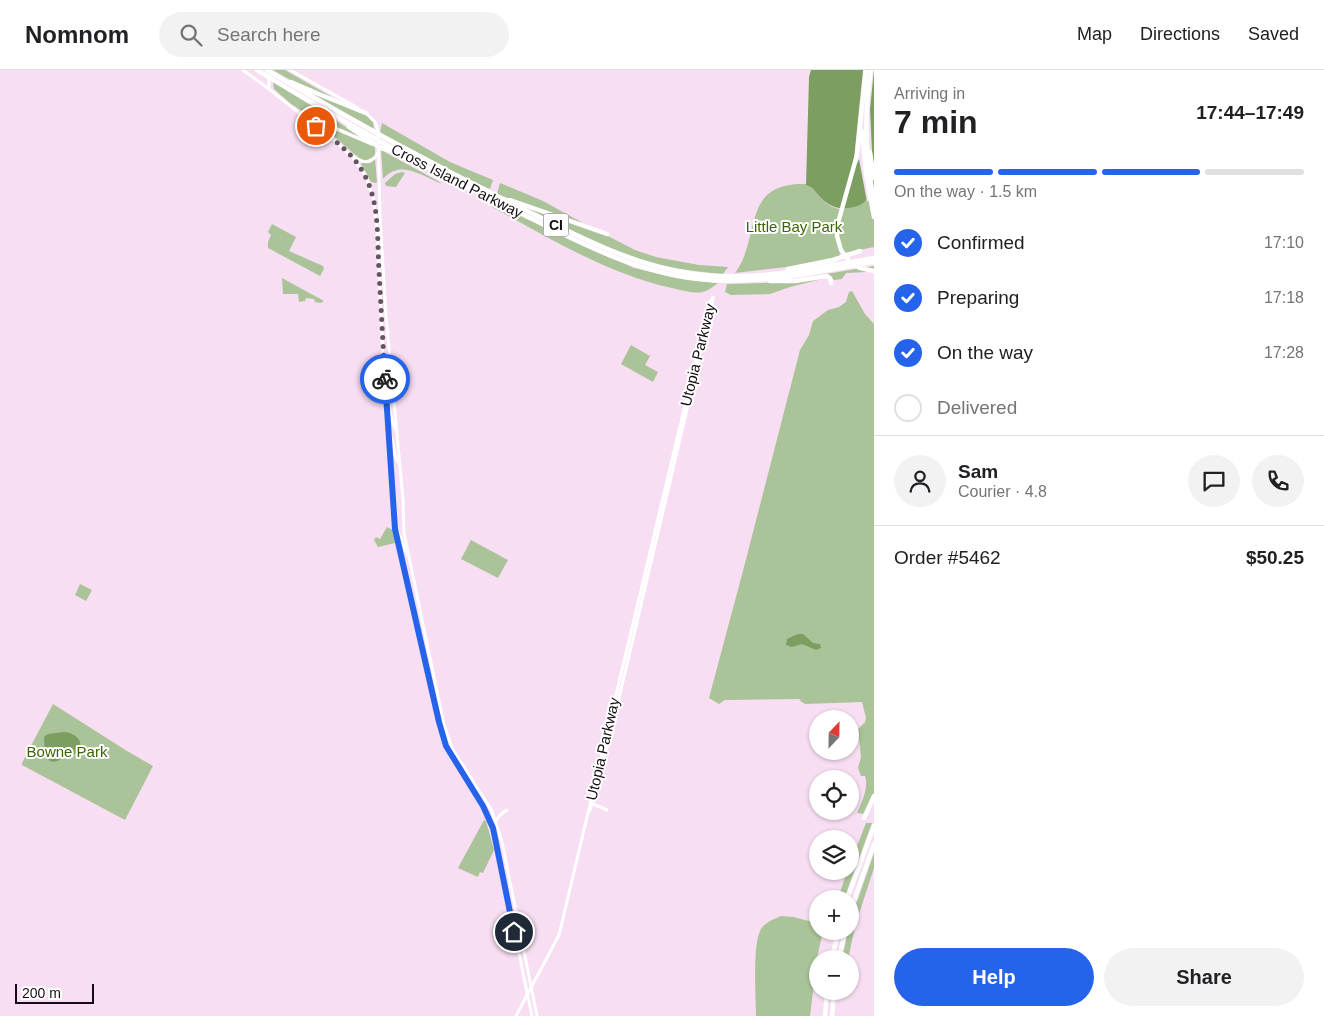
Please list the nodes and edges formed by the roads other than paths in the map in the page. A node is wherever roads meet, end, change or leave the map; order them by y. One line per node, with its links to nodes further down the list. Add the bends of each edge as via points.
1 (243, 70): 7 (main road)
2 (257, 70): 10 (highway, Cross Island Parkway / CI)
3 (268, 70): 7 (main road); 11 (highway); 16 (highway, Cross Island Parkway / CI, via 366,128)
4 (290, 70): 11 (main road)
5 (866, 70): 8 (highway)
6 (871, 70): 8 (highway)
7 (269, 89): 9 (main road)
8 (865, 106): 15 (highway); 17 (highway, via 864,162); 23 (highway, via 857,155 837,234 839,247 846,258 856,266)
9 (293, 108): 12 (main road); 13 (main road)
10 (327, 112): 13 (highway); 14 (highway, Cross Island Parkway / CI)
11 (366, 113): 13 (main road, via 375,122)
12 (340, 146): 13 (main road, via 366,162 373,160); 27 (main road, via 363,172 374,201)
13 (379, 149): 14 (highway, via 395,152); 28 (main road)
14 (442, 174): 25 (highway, Cross Island Parkway / CI, via 630,264 684,278)
15 (874, 178)
16 (487, 192): 19 (highway); 24 (highway, Cross Island Parkway / CI, via 599,245 646,263 694,274)
17 (873, 204): 18 (highway)
18 (874, 217)
19 (607, 234)
20 (860, 251): 24 (highway, via 829,261)
21 (874, 258): 24 (highway, Cross Island Parkway / CI)
22 (874, 262): 25 (highway, Cross Island Parkway / CI, via 778,278)
23 (874, 271)
24 (754, 276)
25 (731, 281): 26 (highway, via 791,281 827,276)
26 (831, 283)
27 (383, 348): 28 (main road); 29 (main road)
28 (392, 380): 30 (main road)
29 (385, 396): 30 (main road); 31 (main road)
30 (396, 431): 32 (main road)
31 (389, 433): 32 (main road); 33 (main road)
32 (399, 463): 34 (main road, via 404,533)
33 (395, 529): 34 (main road); 47 (main road, via 441,733 493,828)
34 (410, 557): 41 (main road, via 444,725 450,743)
35 (874, 796): 40 (highway)
36 (594, 804): 38 (main road); 39 (main road, Utopia Parkway); 39 (main road, Utopia Parkway, via 713,297)
37 (507, 810): 41 (main road)
38 (607, 810)
39 (589, 813): 46 (main road, Utopia Parkway, via 559,935)
40 (864, 818)
41 (496, 822): 46 (main road)
42 (874, 826): 44 (highway)
43 (874, 844): 45 (highway)
44 (850, 890)
45 (858, 890)
46 (531, 988): 47 (main road, Utopia Parkway); 52 (main road)
47 (528, 995): 50 (main road, Utopia Parkway); 51 (main road)
48 (826, 1000): 53 (highway)
49 (833, 1000): 54 (highway)
50 (516, 1016)
51 (532, 1016)
52 (537, 1016)
53 (825, 1016)
54 (832, 1016)

